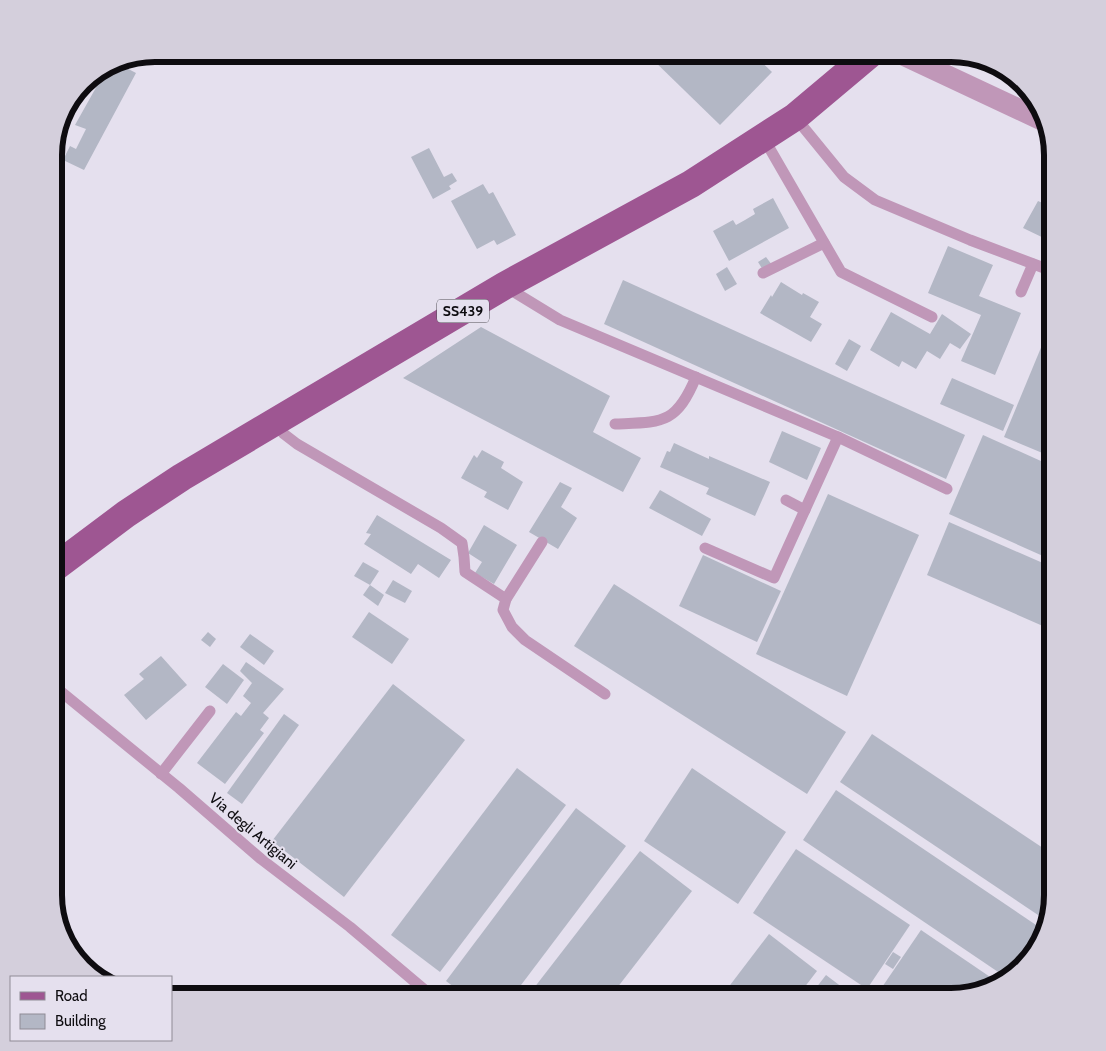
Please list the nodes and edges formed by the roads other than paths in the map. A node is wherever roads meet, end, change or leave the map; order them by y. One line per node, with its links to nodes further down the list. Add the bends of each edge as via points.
1 (857, 62): 3 (main road, SS439)
2 (918, 62): 4 (street)
3 (794, 117): 5 (main road, SS439); 7 (lane, via 844,177 876,200)
4 (1035, 117)
5 (763, 137): 6 (lane); 10 (main road, SS439, via 691,184)
6 (824, 243): 9 (lane); 12 (lane, via 841,272)
7 (1033, 264): 8 (lane); 11 (lane)
8 (1043, 268)
9 (763, 273)
10 (504, 286): 13 (lane, via 560,320); 14 (main road, SS439)
11 (1021, 292)
12 (932, 317)
13 (696, 377): 15 (lane, via 688,397 674,413 656,422); 16 (lane)
14 (275, 424): 22 (main road, SS439, via 182,477); 23 (lane, via 297,444 462,543 465,572)
15 (615, 424)
16 (838, 437): 17 (lane); 19 (lane)
17 (947, 489)
18 (786, 500): 19 (lane)
19 (805, 510): 21 (lane, via 774,578)
20 (542, 542): 23 (lane)
21 (705, 548)
22 (63, 561)
23 (506, 599): 25 (lane, via 503,610 512,627 525,640)
24 (63, 693): 27 (lane, Via degli Artigiani)
25 (605, 694)
26 (210, 711): 27 (lane)
27 (161, 774): 28 (lane, Via degli Artigiani)
28 (423, 988)

